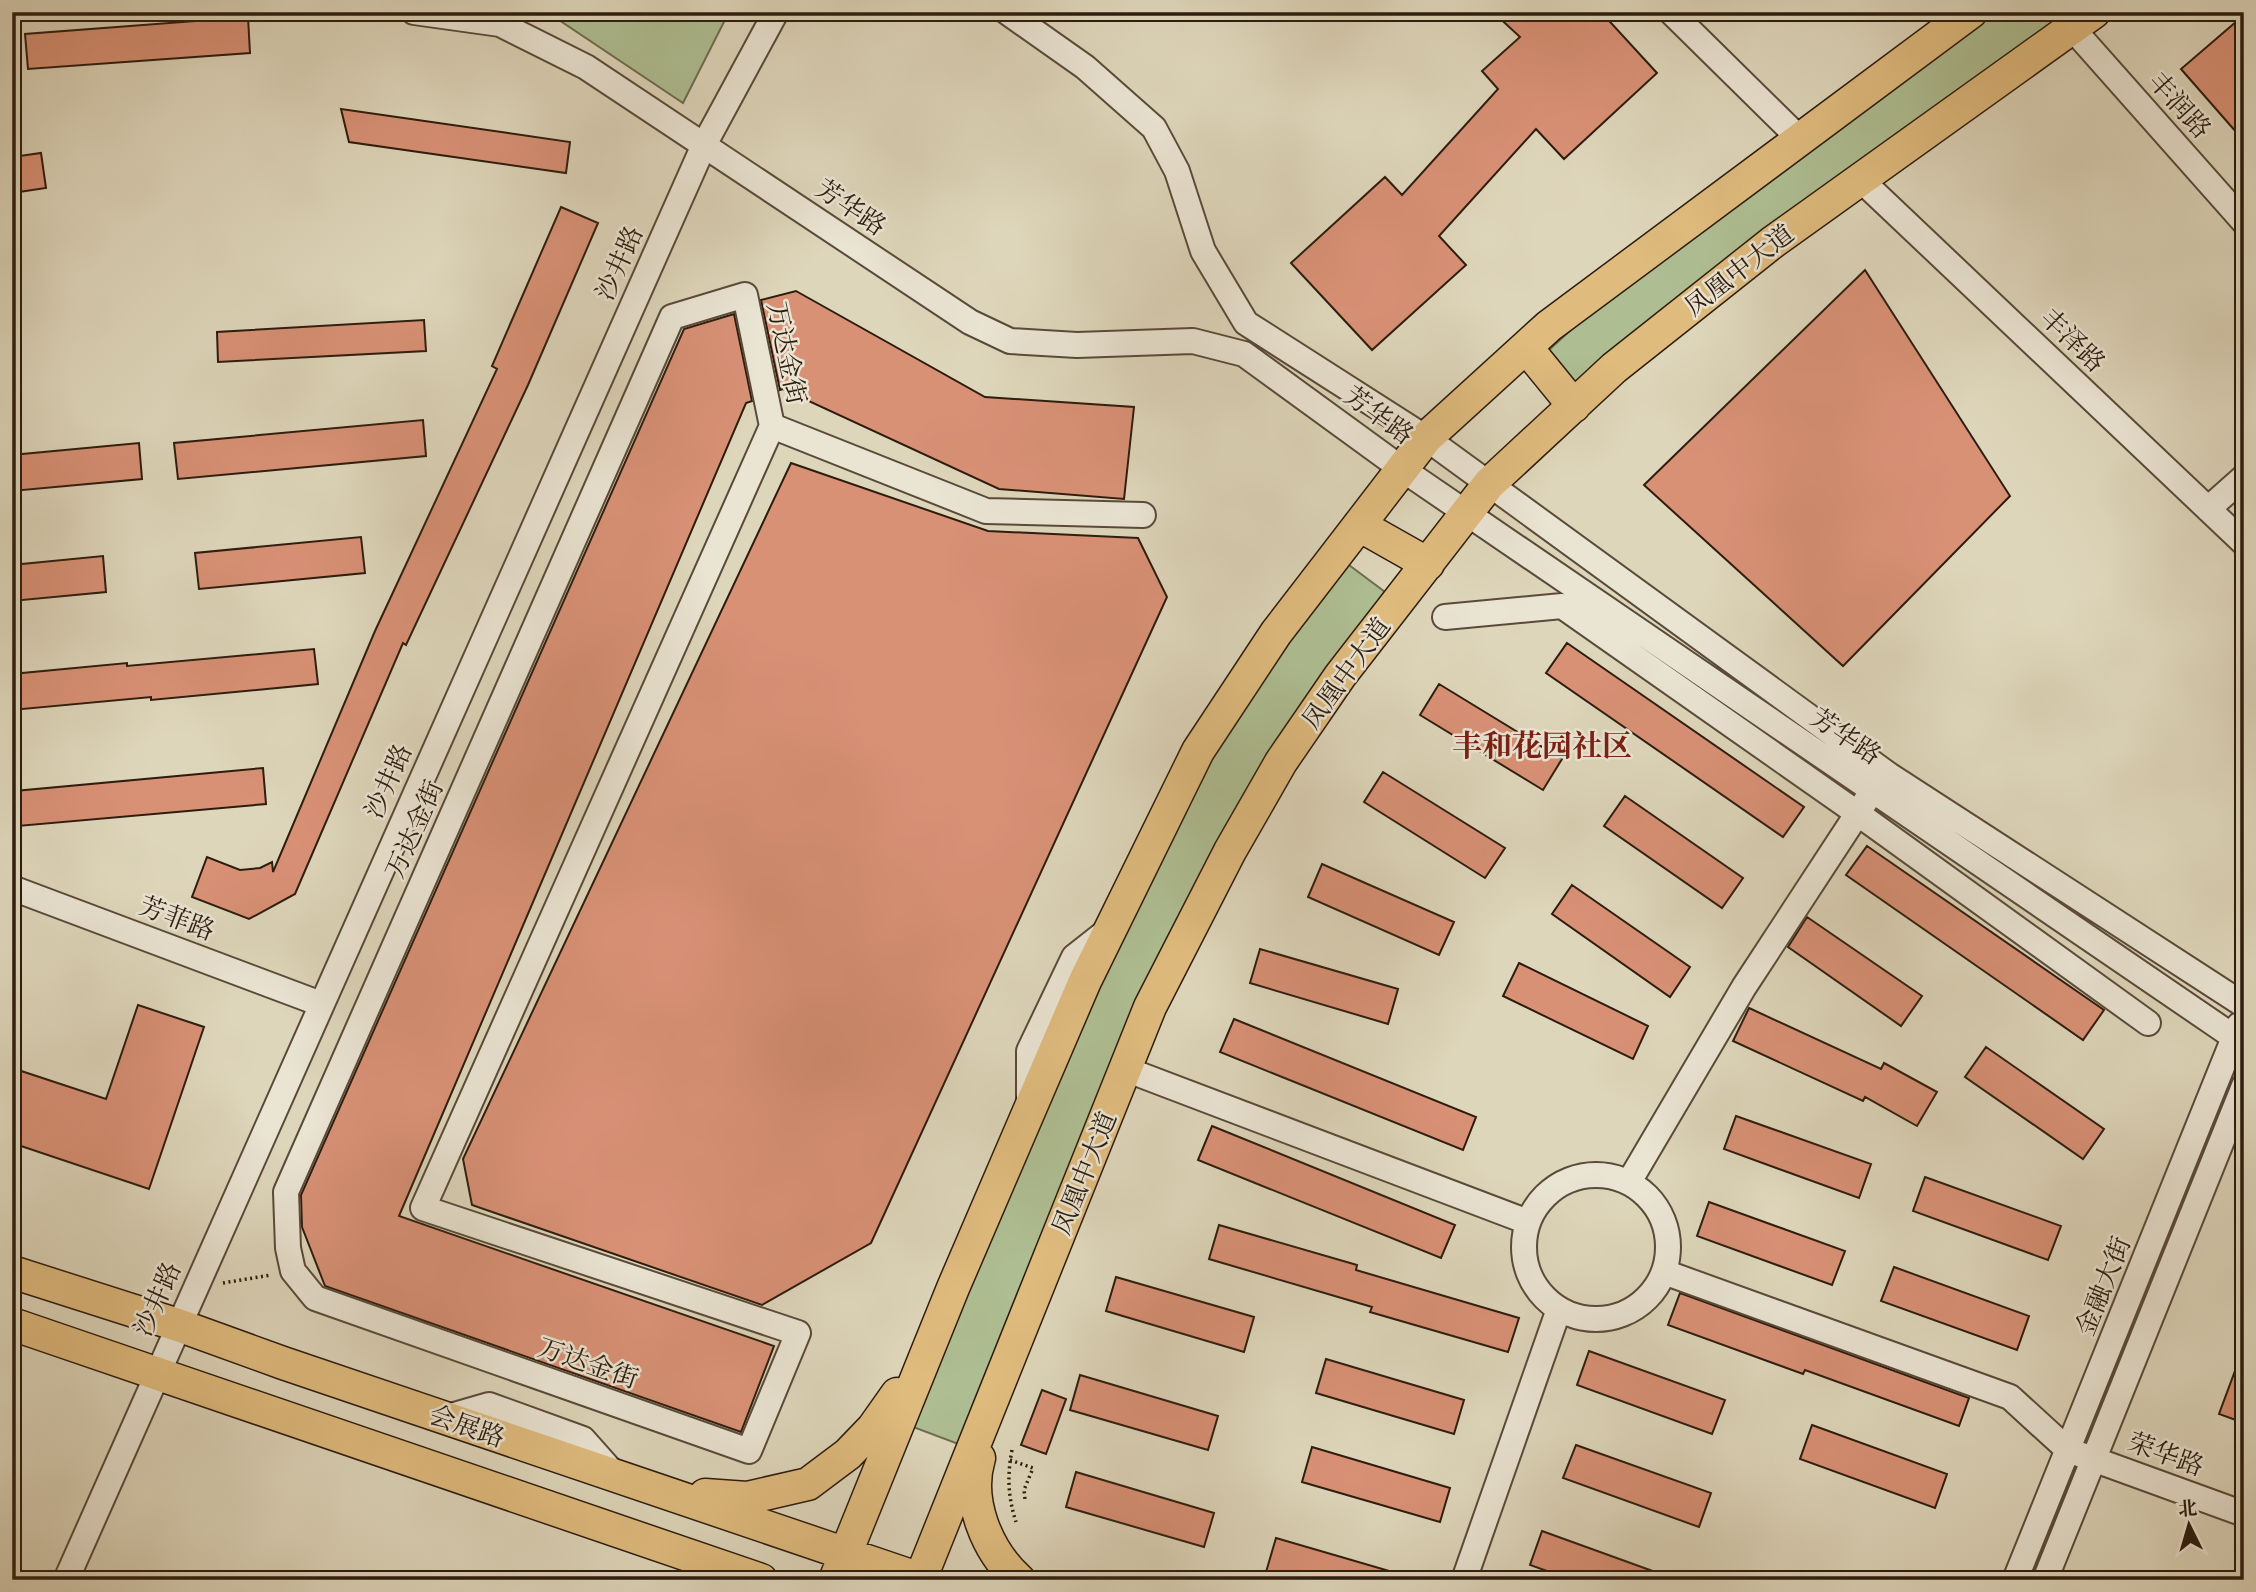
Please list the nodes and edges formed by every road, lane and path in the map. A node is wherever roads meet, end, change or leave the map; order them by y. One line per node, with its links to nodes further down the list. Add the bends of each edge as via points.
1 (414, 12): 8 (street, 芳华路, via 500,24 586,67)
2 (776, 12): 8 (street, 沙井路)
3 (1007, 12): 14 (street, 芳华路, via 1085,67 1154,128 1177,171 1203,251 1245,323)
4 (1671, 12): 7 (street)
5 (1971, 12): 7 (main road)
6 (2083, 20): 9 (main road, 凤凰中大道); 10 (street, 丰润路)
7 (1800, 139): 11 (main road)
8 (704, 145): 15 (street, 芳华路, via 970,321 1010,341 1077,345 1193,341 1244,354); 28 (street, 沙井路)
9 (1860, 179): 12 (main road, 凤凰中大道, via 1762,250 1614,368); 18 (street, 丰泽路)
10 (2244, 222)
11 (1526, 347): 12 (main road); 14 (main road)
12 (1574, 406): 17 (main road, 凤凰中大道)
13 (772, 426): 20 (street, 万达金街, via 986,511); 37 (street, 万达金街, via 745,296 672,317 286,1192); 37 (street, 万达金街, via 424,1208 798,1333 750,1451 315,1298)
14 (1426, 438): 15 (main road); 17 (street, 芳华路)
15 (1402, 469): 19 (street, 芳华路); 21 (main road)
16 (2244, 477): 18 (street)
17 (1489, 484): 19 (main road, 凤凰中大道); 29 (street, 芳华路, via 1889,775)
18 (2208, 509): 22 (street, 丰泽路)
19 (1467, 513): 23 (main road, 凤凰中大道); 25 (street, 芳华路)
20 (1143, 514)
21 (1359, 525): 23 (main road); 45 (main road, via 1276,633 1198,751 1111,928)
22 (2244, 543)
23 (1428, 564): 33 (main road, 凤凰中大道, via 1340,676 1281,762 1150,1007)
24 (1445, 617): 26 (street, via 1562,606)
25 (1872, 790): 26 (street); 32 (street, 芳华路)
26 (1857, 813): 31 (street); 35 (street, via 1744,987)
27 (12, 888): 28 (street, 芳菲路)
28 (321, 1004): 43 (street, 沙井路)
29 (2244, 1005)
30 (2244, 1015): 32 (street, 金融大街)
31 (2148, 1023)
32 (2239, 1041): 48 (street, 金融大街)
33 (1125, 1069): 36 (street); 44 (main road, 凤凰中大道)
34 (2244, 1086): 50 (street)
35 (1629, 1182): 36 (street, via 1605,1175 1570,1180 1540,1201); 39 (street, via 1659,1210 1667,1230)
36 (1528, 1222): 41 (street, via 1524,1242 1528,1271)
37 (293, 1271): 40 (path)
38 (12, 1272): 43 (main road, 会展路)
39 (1664, 1272): 41 (street, via 1651,1294 1632,1310 1608,1318 1583,1318); 48 (street, via 2010,1397)
40 (218, 1284)
41 (1559, 1309): 62 (street)
42 (12, 1324): 46 (main road, 会展路)
43 (178, 1325): 46 (street, 沙井路); 51 (main road, 会展路)
44 (1019, 1334): 57 (main road, 凤凰中大道); 61 (main road, via 977,1466 976,1497 985,1535)
45 (926, 1353): 51 (main road, via 873,1428 848,1454 808,1483 747,1498); 56 (main road)
46 (157, 1373): 55 (main road, 会展路); 58 (street, 沙井路)
47 (1012, 1450): 49 (path)
48 (2068, 1450): 50 (street, 荣华路); 63 (street, 金融大街)
49 (1010, 1460): 52 (path, via 1033,1468 1024,1490); 54 (path, via 1009,1499)
50 (2094, 1460): 53 (street, 荣华路); 64 (street)
51 (654, 1489): 56 (main road, 会展路)
52 (1026, 1499)
53 (2244, 1514)
54 (1016, 1522)
55 (681, 1552): 59 (main road); 60 (main road, 会展路)
56 (840, 1567): 57 (main road, 会展路)
57 (921, 1579)
58 (66, 1580)
59 (713, 1580)
60 (761, 1580)
61 (1019, 1580)
62 (1464, 1580)
63 (2015, 1580)
64 (2045, 1580)

